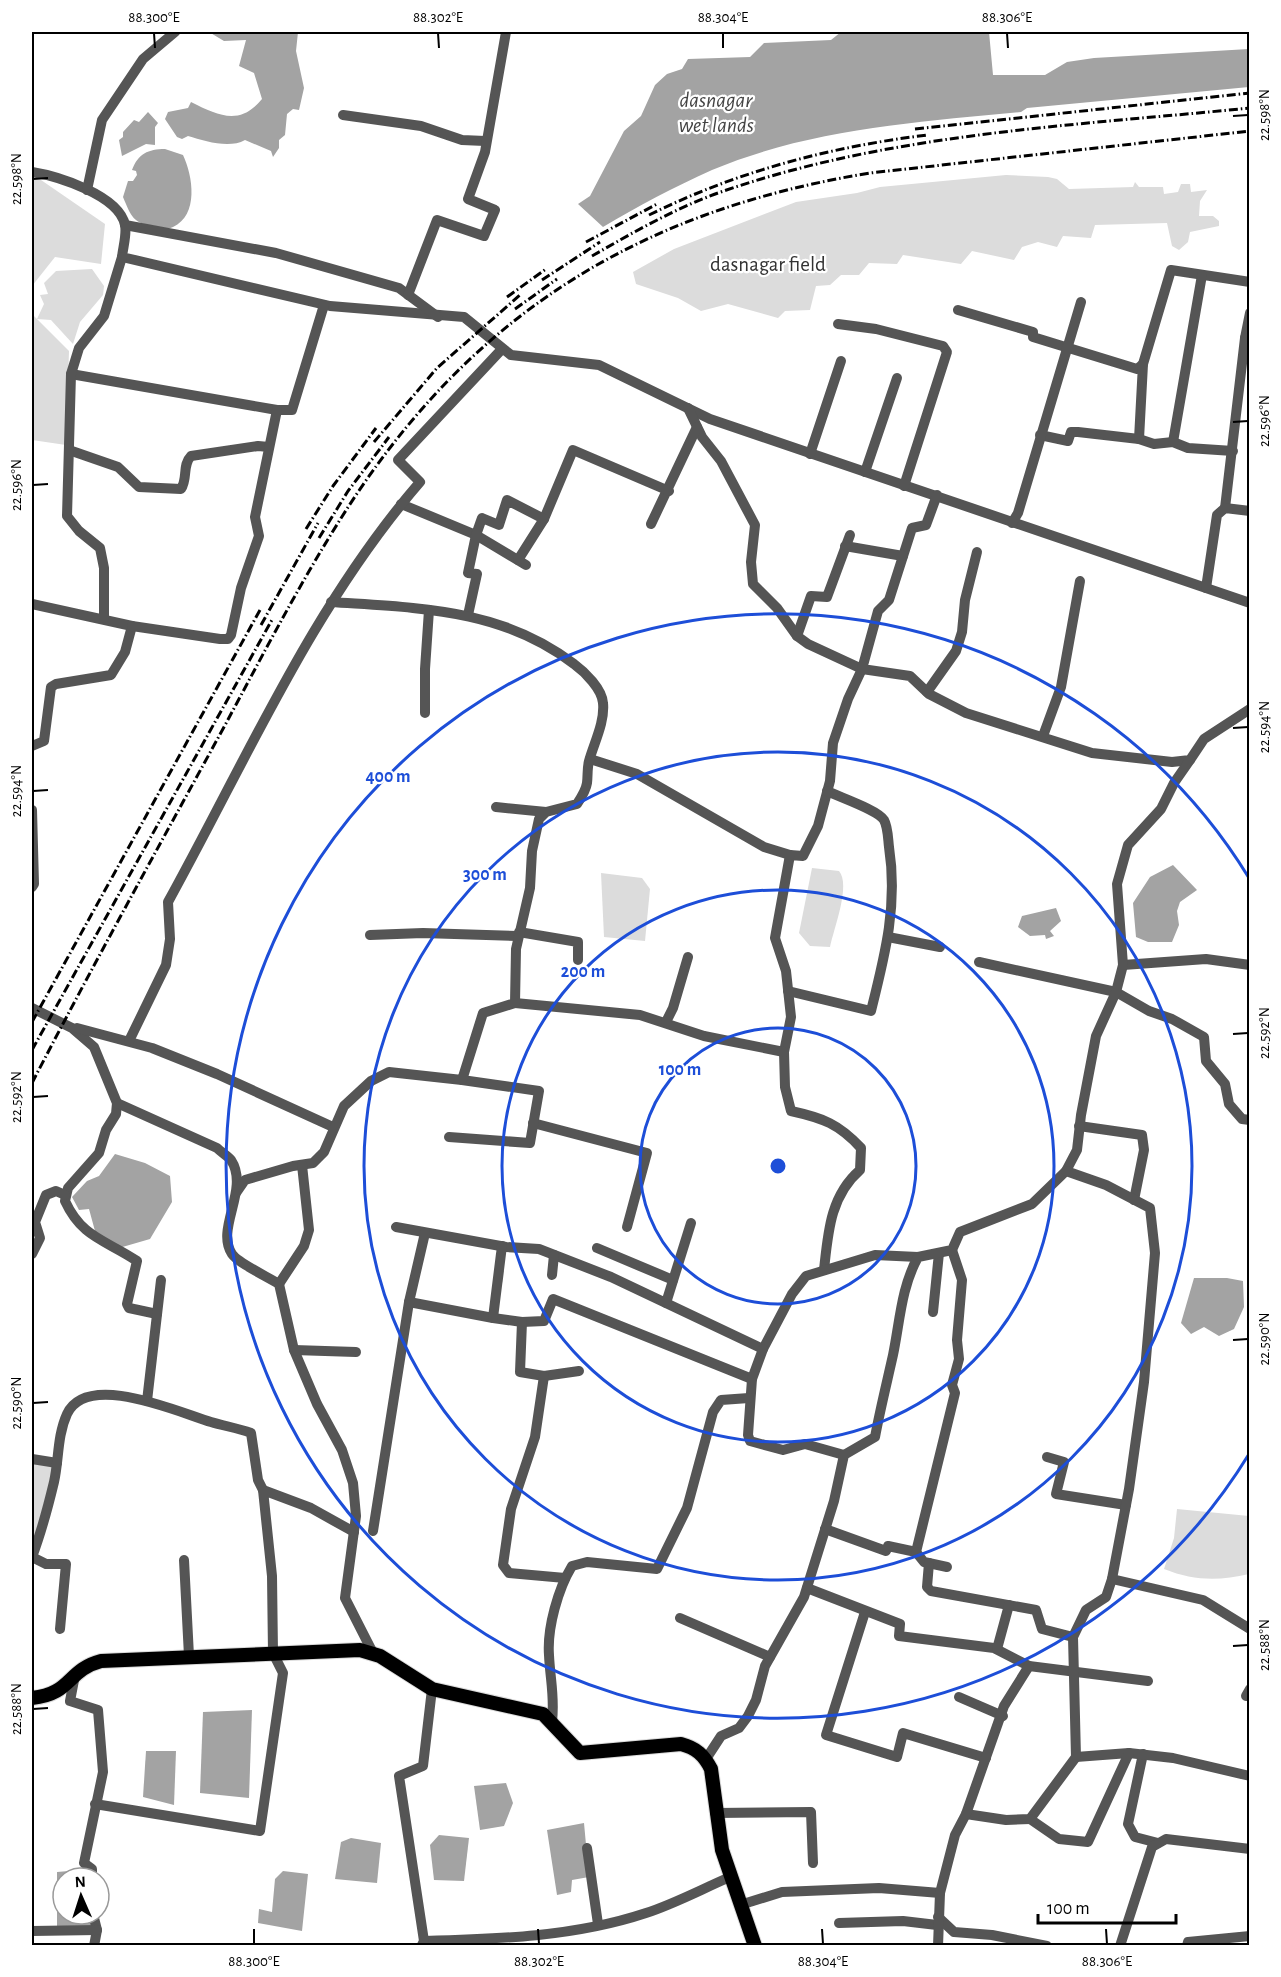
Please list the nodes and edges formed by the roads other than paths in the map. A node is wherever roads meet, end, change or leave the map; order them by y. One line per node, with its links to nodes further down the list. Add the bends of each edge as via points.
1 (176, 32): 6 (street, via 143,60 102,120)
2 (506, 32): 4 (street)
3 (343, 115): 4 (street, via 421,126 462,140)
4 (485, 141): 11 (street, via 485,152 468,199 495,210 484,236 437,220)
5 (32, 172): 6 (street)
6 (87, 190): 7 (street, via 114,205)
7 (125, 225): 8 (street); 11 (street, via 276,253 399,288)
8 (122, 257): 13 (street); 23 (street, via 104,316 79,348)
9 (1202, 274): 10 (street); 22 (street, via 1171,270); 30 (street)
10 (1250, 282)
11 (408, 295): 16 (street)
12 (1081, 302): 19 (street)
13 (324, 305): 16 (street); 26 (street, via 292,410)
14 (958, 310): 19 (street, via 1033,332 1033,337)
15 (1250, 313): 18 (street)
16 (439, 317): 20 (street, via 464,317)
17 (838, 324): 36 (street, via 943,346 947,352)
18 (1247, 339): 33 (street)
19 (1068, 348): 22 (street, via 1137,369); 28 (street)
20 (502, 349): 25 (street, via 511,355 599,365); 39 (street, via 398,460 420,482)
21 (841, 362): 34 (street)
22 (1143, 364): 29 (street)
23 (71, 374): 26 (street); 32 (street)
24 (897, 378): 35 (street)
25 (688, 408): 27 (street); 34 (street)
26 (277, 410): 31 (street)
27 (697, 427): 37 (street); 59 (street, via 721,461 755,525 750,562 753,584)
28 (1040, 435): 29 (street, via 1068,441 1071,432); 43 (street)
29 (1139, 439): 30 (street, via 1154,444)
30 (1173, 442): 33 (street, via 1188,448)
31 (269, 447): 32 (street, via 191,456 184,484 173,490 138,487 118,467); 58 (street, via 255,517 259,536 228,639)
32 (69, 450): 57 (street, via 67,516 100,548)
33 (1233, 451): 40 (street)
34 (810, 453): 35 (street)
35 (865, 472): 36 (street)
36 (904, 486): 38 (street)
37 (669, 491): 42 (street, via 573,450); 44 (street)
38 (937, 495): 43 (street); 49 (street, via 926,525 912,528)
39 (401, 504): 45 (street); 52 (street)
40 (1225, 508): 41 (street); 51 (street, via 1217,515)
41 (1250, 511)
42 (544, 519): 45 (street, via 507,501 499,525 482,518); 45 (street, via 522,563)
43 (1012, 523): 51 (street)
44 (651, 524)
45 (476, 535): 56 (street, via 468,573 477,574)
46 (850, 535): 47 (street)
47 (845, 546): 49 (street); 59 (street, via 827,597 811,596)
48 (977, 552): 61 (street, via 956,651)
49 (903, 556): 60 (street, via 889,600 878,611)
50 (1080, 580): 64 (street, via 1061,687)
51 (1206, 588): 53 (street)
52 (331, 602): 55 (street); 89 (street, via 302,649 168,902 170,939 166,965)
53 (1250, 603)
54 (32, 604): 57 (street)
55 (429, 610): 56 (street); 63 (street)
56 (468, 615): 66 (street, via 517,629 586,673 603,701)
57 (104, 618): 58 (street)
58 (132, 626): 65 (street, via 125,652 111,675 51,687 44,741)
59 (797, 636): 60 (street)
60 (862, 669): 61 (street, via 910,676); 68 (street, via 833,743)
61 (927, 692): 64 (street, via 966,713)
62 (1250, 709): 67 (street, via 1204,739)
63 (425, 714)
64 (1043, 736): 67 (street, via 1092,753 1172,762)
65 (32, 746)
66 (590, 759): 71 (street, via 587,785 578,804); 72 (street, via 638,774 764,847)
67 (1190, 760): 81 (street, via 1161,809 1128,845 1117,884)
68 (827, 792): 72 (street, via 818,826 803,856); 76 (street, via 885,821 894,899)
69 (496, 807): 71 (street)
70 (32, 810): 73 (street)
71 (546, 812): 74 (street, via 539,819)
72 (790, 855): 83 (street, via 775,938 786,970)
73 (32, 886)
74 (519, 934): 75 (street); 79 (street, via 578,942); 85 (street)
75 (370, 935)
76 (888, 937): 77 (street); 83 (street, via 871,1011)
77 (940, 947)
78 (688, 957): 87 (street)
79 (578, 960)
80 (979, 962): 84 (street)
81 (1123, 965): 82 (street, via 1206,959); 84 (street)
82 (1250, 965)
83 (788, 991): 90 (street, via 791,1017)
84 (1116, 992): 93 (street, via 1204,1037 1206,1061 1225,1084 1229,1104 1242,1119); 95 (street, via 1096,1036)
85 (515, 1003): 87 (street, via 640,1015); 91 (street, via 483,1013)
86 (32, 1008): 88 (street)
87 (666, 1022): 90 (street, via 704,1036)
88 (63, 1023): 89 (street, via 99,1036); 92 (street, via 94,1047)
89 (129, 1041): 96 (street, via 217,1074)
90 (784, 1052): 114 (street, via 785,1087 791,1111 823,1118 847,1133 861,1148 860,1170 850,1179 832,1215)
91 (462, 1080): 94 (street, via 539,1091); 96 (street, via 389,1072 354,1095)
92 (117, 1103): 100 (street, via 217,1148 231,1160); 101 (street, via 99,1153)
93 (1250, 1120)
94 (533, 1123): 97 (street, via 530,1143); 105 (street, via 645,1152)
95 (1079, 1126): 99 (street, via 1077,1150); 102 (street, via 1142,1135 1144,1150)
96 (333, 1127): 98 (street, via 324,1152 313,1163)
97 (449, 1137)
98 (302, 1165): 100 (street, via 245,1180); 118 (street, via 309,1230 304,1246)
99 (1066, 1171): 102 (street); 109 (street, via 1032,1204 960,1232)
100 (236, 1193): 118 (street, via 226,1239 232,1256)
101 (65, 1195): 111 (street, via 56,1191 46,1194 35,1222 40,1238); 122 (street, via 70,1212 93,1238 137,1261 129,1308)
102 (1134, 1200): 138 (street, via 1150,1208 1155,1253 1144,1382)
103 (691, 1223): 117 (street)
104 (396, 1227): 106 (street)
105 (627, 1227)
106 (425, 1233): 107 (street); 119 (street)
107 (502, 1246): 112 (street); 123 (street)
108 (597, 1248): 117 (street)
109 (952, 1250): 110 (street); 142 (street, via 962,1280 959,1359 952,1385 955,1393)
110 (939, 1253): 113 (street); 121 (street)
111 (32, 1254)
112 (554, 1255): 115 (street); 120 (street)
113 (918, 1257): 114 (street, via 874,1256); 133 (street, via 907,1276 875,1437)
114 (824, 1270): 125 (street, via 806,1276 792,1294)
115 (552, 1275)
116 (161, 1280): 122 (street)
117 (673, 1280): 120 (street)
118 (279, 1284): 126 (street)
119 (409, 1302): 123 (street); 140 (street)
120 (666, 1303): 125 (street)
121 (933, 1312)
122 (157, 1314): 132 (street)
123 (493, 1318): 124 (street)
124 (522, 1322): 129 (street, via 520,1372); 130 (street, via 544,1321 553,1299)
125 (763, 1349): 130 (street)
126 (294, 1350): 127 (street); 141 (street, via 342,1450 353,1483)
127 (356, 1352)
128 (579, 1371): 129 (street)
129 (544, 1376): 146 (street, via 535,1437 511,1509 503,1565 509,1573)
130 (752, 1379): 131 (street)
131 (749, 1398): 133 (street, via 750,1441 783,1450 805,1444); 146 (street, via 721,1400 712,1412 687,1508 657,1569 587,1562 572,1566)
132 (147, 1401): 136 (street, via 89,1395 76,1401 67,1414); 137 (street, via 251,1433)
133 (844, 1455): 139 (street)
134 (1047, 1456): 138 (street, via 1064,1462 1056,1494)
135 (32, 1459): 136 (street)
136 (57, 1463): 152 (street, via 32,1557 46,1564 66,1564)
137 (263, 1490): 141 (street, via 311,1508); 157 (street, via 272,1576)
138 (1126, 1505): 147 (street)
139 (825, 1529): 142 (street, via 886,1551 888,1545); 148 (street)
140 (374, 1531)
141 (354, 1532): 156 (street, via 345,1598)
142 (916, 1552): 144 (street)
143 (184, 1560): 158 (street)
144 (929, 1563): 145 (street); 149 (street, via 927,1587 931,1592)
145 (947, 1567)
146 (565, 1578): 168 (street, via 550,1624)
147 (1112, 1579): 153 (street, via 1203,1600); 154 (street, via 1106,1597 1086,1610)
148 (807, 1588): 150 (street); 159 (street)
149 (1009, 1605): 154 (street, via 1036,1611 1042,1629); 155 (street)
150 (865, 1612): 155 (street, via 900,1624 899,1636); 172 (street, via 826,1735 897,1757 903,1733)
151 (680, 1618): 159 (street)
152 (60, 1629)
153 (1250, 1629)
154 (1073, 1637): 161 (street)
155 (997, 1649): 160 (street)
156 (372, 1651): 157 (main road); 164 (main road)
157 (273, 1653): 158 (main road); 175 (street, via 283,1673 260,1830)
158 (189, 1656): 162 (main road, via 101,1660)
159 (770, 1657): 173 (street, via 748,1716 739,1728 721,1736)
160 (1029, 1666): 161 (street); 167 (street, via 1004,1706)
161 (1074, 1670): 163 (street); 171 (street)
162 (76, 1674): 166 (main road, via 62,1690); 175 (street, via 70,1701 98,1710 101,1729 103,1772)
163 (1148, 1681)
164 (432, 1689): 168 (main road, via 532,1710); 194 (street, via 423,1766 399,1776)
165 (959, 1697): 167 (street)
166 (32, 1698)
167 (1003, 1716): 172 (street)
168 (552, 1721): 173 (main road, via 580,1753 681,1744 691,1746)
169 (1129, 1753): 170 (street); 171 (street); 178 (street, via 1088,1842 1059,1839)
170 (1143, 1754): 174 (street); 179 (street, via 1128,1824 1135,1837)
171 (1076, 1757): 178 (street)
172 (986, 1758): 177 (street)
173 (706, 1759): 176 (main road, via 714,1782)
174 (1250, 1776)
175 (94, 1804): 183 (street, via 84,1863)
176 (715, 1813): 182 (street, via 811,1812); 184 (main road)
177 (966, 1814): 178 (street); 185 (street, via 954,1834)
178 (1030, 1819)
179 (1158, 1844): 181 (street, via 1166,1839); 199 (street, via 1152,1847)
180 (587, 1848): 189 (street)
181 (1250, 1849)
182 (813, 1863)
183 (88, 1866)
184 (729, 1877): 186 (main road); 189 (street, via 645,1913)
185 (940, 1893): 186 (street, via 879,1888 792,1892); 187 (street)
186 (740, 1905): 196 (main road)
187 (938, 1921): 188 (street); 197 (street); 198 (street, via 954,1932)
188 (840, 1923)
189 (598, 1924): 194 (street, via 528,1938)
190 (96, 1926): 191 (street)
191 (97, 1930): 192 (street); 195 (street)
192 (32, 1931)
193 (1250, 1936): 200 (street, via 1202,1939)
194 (423, 1943)
195 (94, 1946)
196 (755, 1946)
197 (938, 1946)
198 (1047, 1946)
199 (1120, 1946)
200 (1186, 1946)

